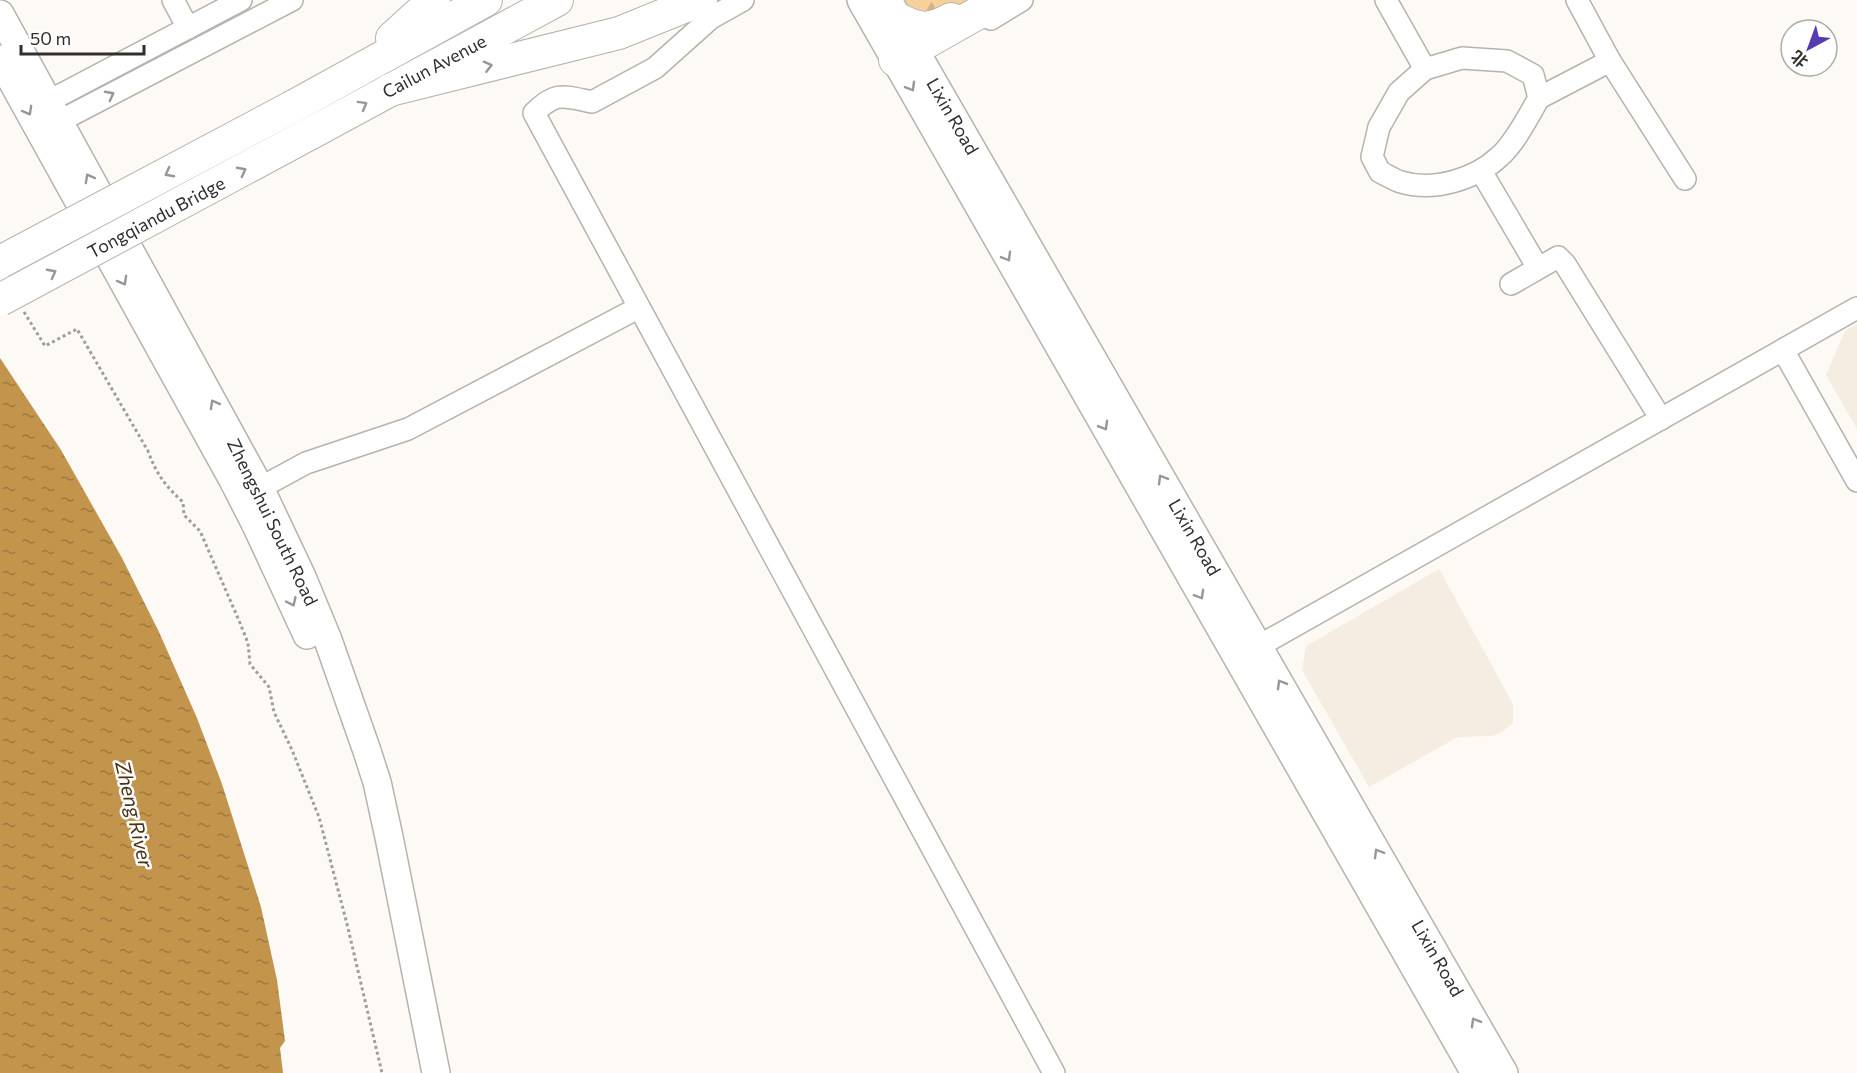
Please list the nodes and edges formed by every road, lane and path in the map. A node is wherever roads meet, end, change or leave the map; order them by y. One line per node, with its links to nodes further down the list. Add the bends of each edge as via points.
1 (173, 0): 17 (street)
2 (241, 0): 17 (street)
3 (292, 0): 26 (street, one-way to 3)
4 (434, 0): 22 (highway)
5 (486, 0): 22 (highway, Cailun Avenue)
6 (557, 0): 23 (highway, Cailun Avenue)
7 (701, 0): 23 (highway, one-way to 7, via 619,33)
8 (743, 0): 34 (street, via 711,18 655,68 592,102 563,95 546,100 534,113)
9 (861, 0): 18 (main road, Lixin Road)
10 (986, 0): 15 (highway, via 937,27 915,28)
11 (1001, 0): 18 (highway)
12 (1022, 0): 18 (street)
13 (1386, 0): 21 (street)
14 (1576, 0): 20 (street)
15 (893, 10): 18 (main road, Lixin Road)
16 (0, 14): 26 (main road, Zhengshui South Road)
17 (188, 28): 26 (street)
18 (910, 57): 40 (main road, Lixin Road, one-way to 18); 45 (main road, Lixin Road, one-way to 45)
19 (0, 59): 42 (main road, Zhengshui South Road, one-way to 42, via 234,480 312,646 354,758 378,852)
20 (1610, 61): 24 (street); 29 (street)
21 (1425, 69): 24 (street, via 1462,58 1507,61 1533,75); 28 (street, via 1400,92 1379,127 1372,157 1380,172 1402,182 1429,185 1455,181)
22 (354, 73): 25 (highway, Cailun Avenue)
23 (390, 90): 27 (highway, Cailun Avenue, one-way to 23)
24 (1539, 98): 28 (street, via 1502,155)
25 (294, 106): 30 (highway, Tongqiandu Bridge, one-way to 30, bridge)
26 (53, 112): 39 (main road, Zhengshui South Road, one-way to 26)
27 (312, 133): 33 (highway, Tongqiandu Bridge, one-way to 27, bridge)
28 (1480, 171): 31 (street)
29 (1685, 179)
30 (0, 262)
31 (1538, 268): 32 (street); 37 (street, via 1558,257 1565,264)
32 (1511, 284)
33 (11, 305): 41 (path, via 45,346 77,329 155,469 168,489 183,502 184,516 200,531 248,642 250,664 269,687 274,712 319,817)
34 (638, 308): 39 (street, via 408,429 306,463); 44 (street)
35 (1857, 308): 36 (street)
36 (1783, 350): 37 (street); 38 (street)
37 (1661, 419): 40 (street)
38 (1857, 481)
39 (260, 488): 43 (main road, Zhengshui South Road, via 328,640 368,751)
40 (1259, 646): 46 (main road, Lixin Road, one-way to 40)
41 (382, 1073)
42 (418, 1073)
43 (436, 1073)
44 (1054, 1073)
45 (1475, 1073)
46 (1504, 1073)

